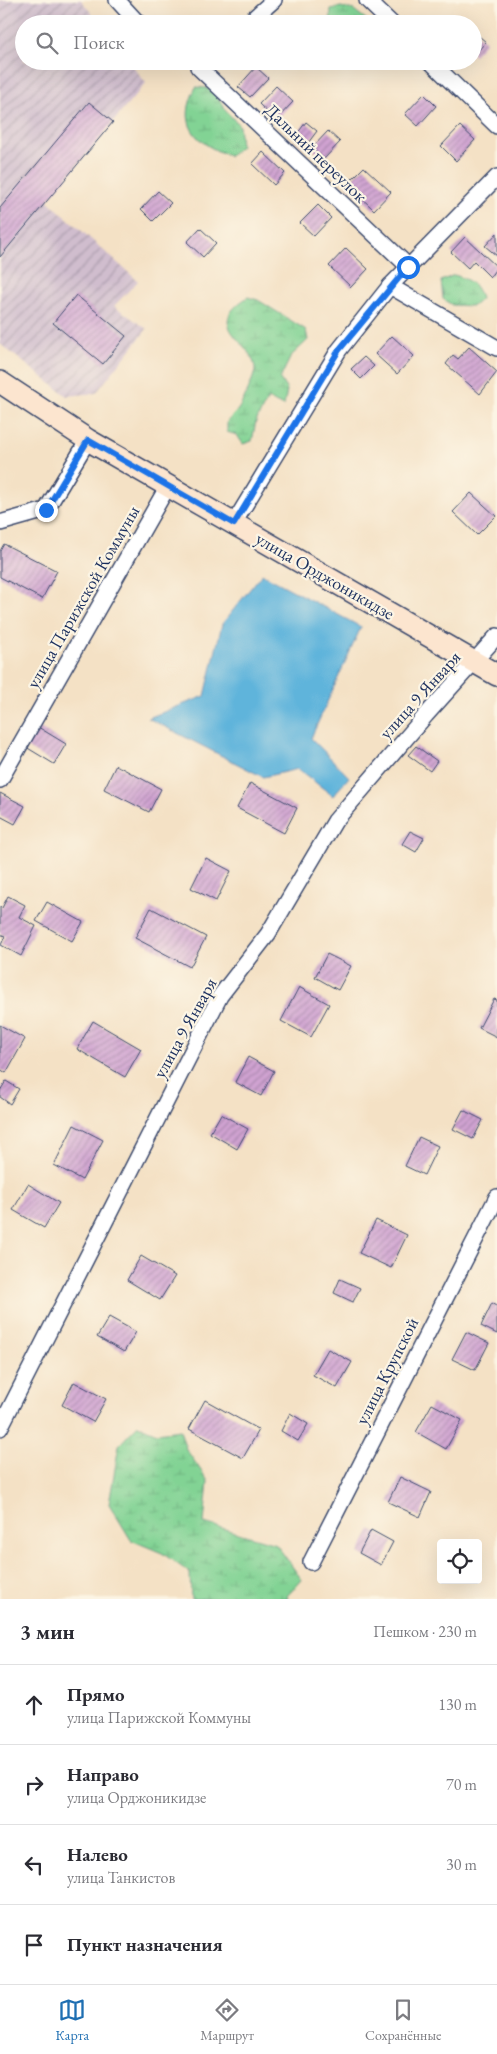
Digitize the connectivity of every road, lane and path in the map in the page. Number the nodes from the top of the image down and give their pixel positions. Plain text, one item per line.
1 (116, 0) edge
2 (274, 0) edge
3 (367, 0) edge
4 (130, 15) edge
5 (257, 15) edge
6 (383, 15) edge
7 (207, 70) edge
8 (439, 70) edge
9 (497, 126) edge
10 (497, 177) edge
11 (408, 267) junction
12 (390, 286) junction
13 (497, 348) edge
14 (0, 382) edge
15 (88, 440) junction
16 (168, 486) junction
17 (0, 523) edge
18 (234, 524) junction
19 (497, 636) edge
20 (475, 662) junction
21 (497, 675) edge
22 (0, 780) edge
23 (497, 1197) edge
24 (0, 1428) edge
25 (311, 1562) dead end

1 - 4 street
2 - 5 street
3 - 6 street
7 - 11 street, Дальний переулок
8 - 9 street
10 - 11 street
11 - 12 street
12 - 13 street
12 - 18 street
14 - 15 main road, улица Орджоникидзе
15 - 16 main road, улица Орджоникидзе
15 - 17 street
16 - 18 main road, улица Орджоникидзе
16 - 22 street, улица Парижской Коммуны
18 - 20 main road, улица Орджоникидзе
19 - 20 street, улица 9 Января
20 - 21 main road, улица Орджоникидзе
20 - 24 street, улица 9 Января
23 - 25 street, улица Крупской

